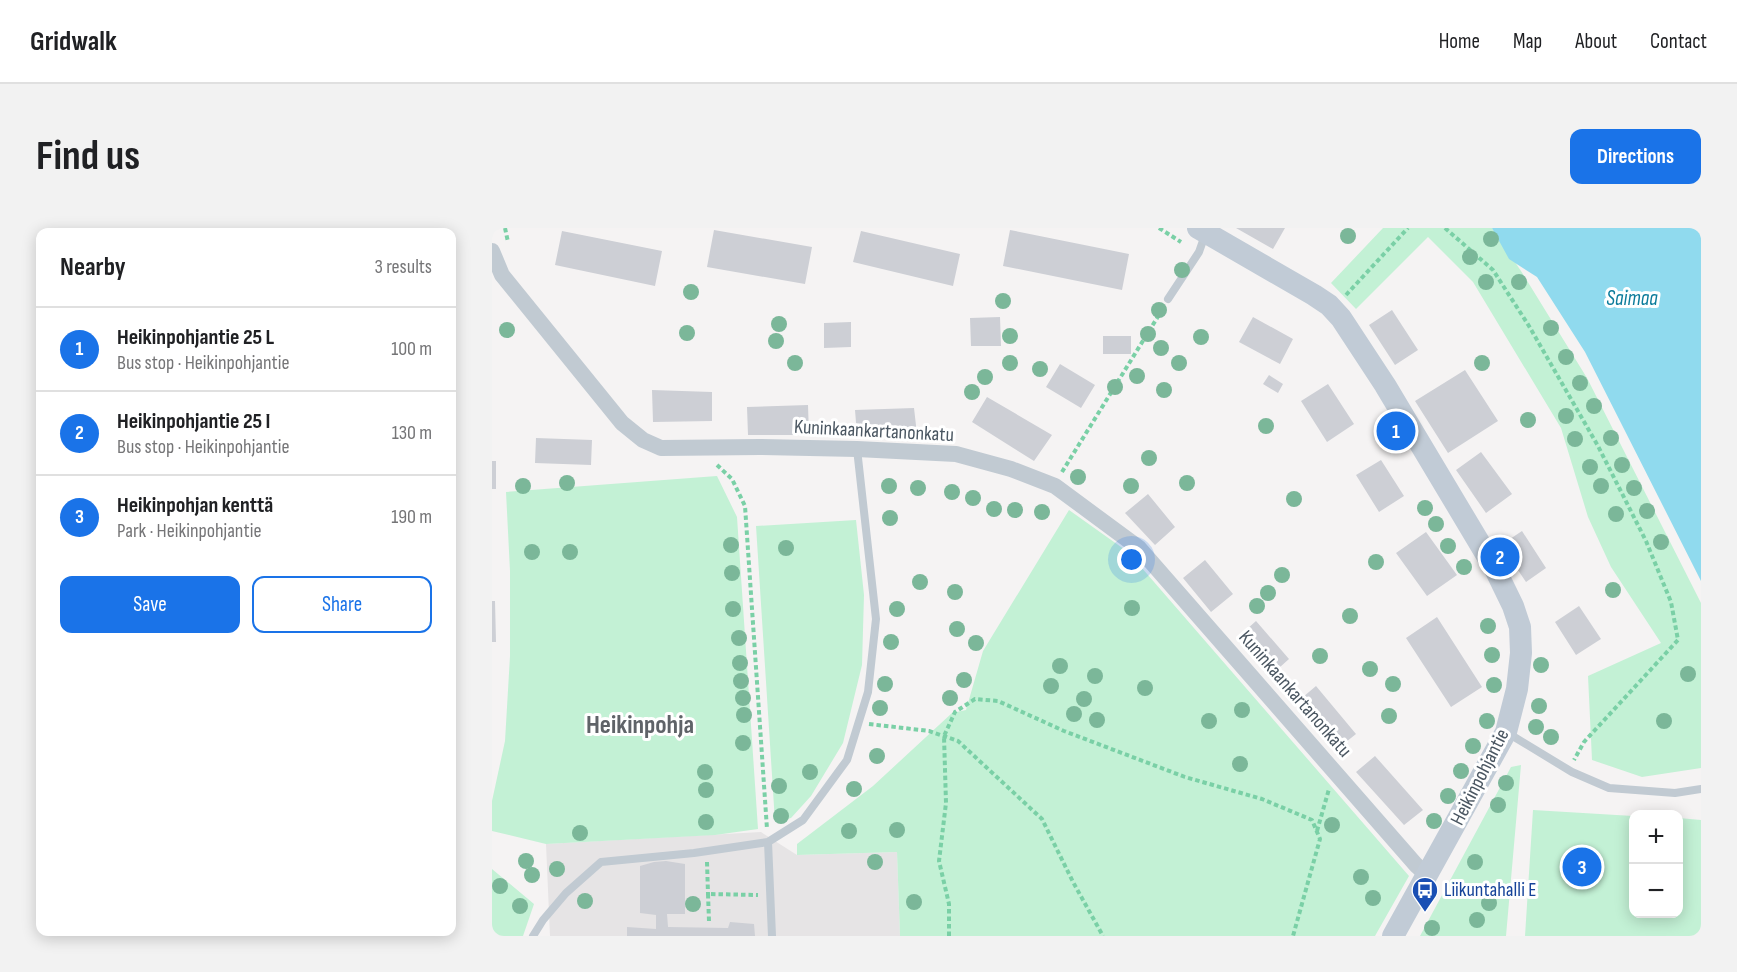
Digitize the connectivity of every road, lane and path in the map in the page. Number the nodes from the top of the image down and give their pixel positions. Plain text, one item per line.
1 (505, 228) edge
2 (1159, 228) edge
3 (1408, 228) edge
4 (1445, 228) edge
5 (1203, 235) edge
6 (492, 251) edge
7 (509, 251) dead end
8 (1168, 299) joint
9 (1341, 300) dead end
10 (857, 449) junction
11 (726, 462) dead end
12 (1055, 486) junction
13 (859, 723) junction
14 (1506, 732) junction
15 (944, 736) junction
16 (1572, 772) junction
17 (1701, 789) edge
18 (1338, 794) dead end
19 (1317, 831) junction
20 (768, 842) junction
21 (707, 851) junction
22 (1427, 876) junction
23 (708, 894) junction
24 (770, 895) junction
25 (709, 921) dead end
26 (533, 936) edge
27 (772, 936) edge
28 (949, 936) edge
29 (1103, 936) edge
30 (1293, 936) edge
31 (1393, 936) edge

1 - 7 path
2 - 5 path
3 - 9 path
4 - 16 path
5 - 8 lane
5 - 14 street, Heikinpohjantie
6 - 10 street, Kuninkaankartanonkatu
8 - 12 path
10 - 12 street, Kuninkaankartanonkatu
10 - 13 lane
11 - 20 path
12 - 22 street, Kuninkaankartanonkatu
13 - 15 path
13 - 20 lane
14 - 16 lane
14 - 22 street, Heikinpohjantie
15 - 19 path
15 - 28 path
15 - 29 path
16 - 17 lane
18 - 19 path
19 - 30 path
20 - 21 lane
20 - 24 lane
21 - 23 path
21 - 26 lane
22 - 31 street, Heikinpohjantie
23 - 24 path
23 - 25 path
24 - 27 lane

